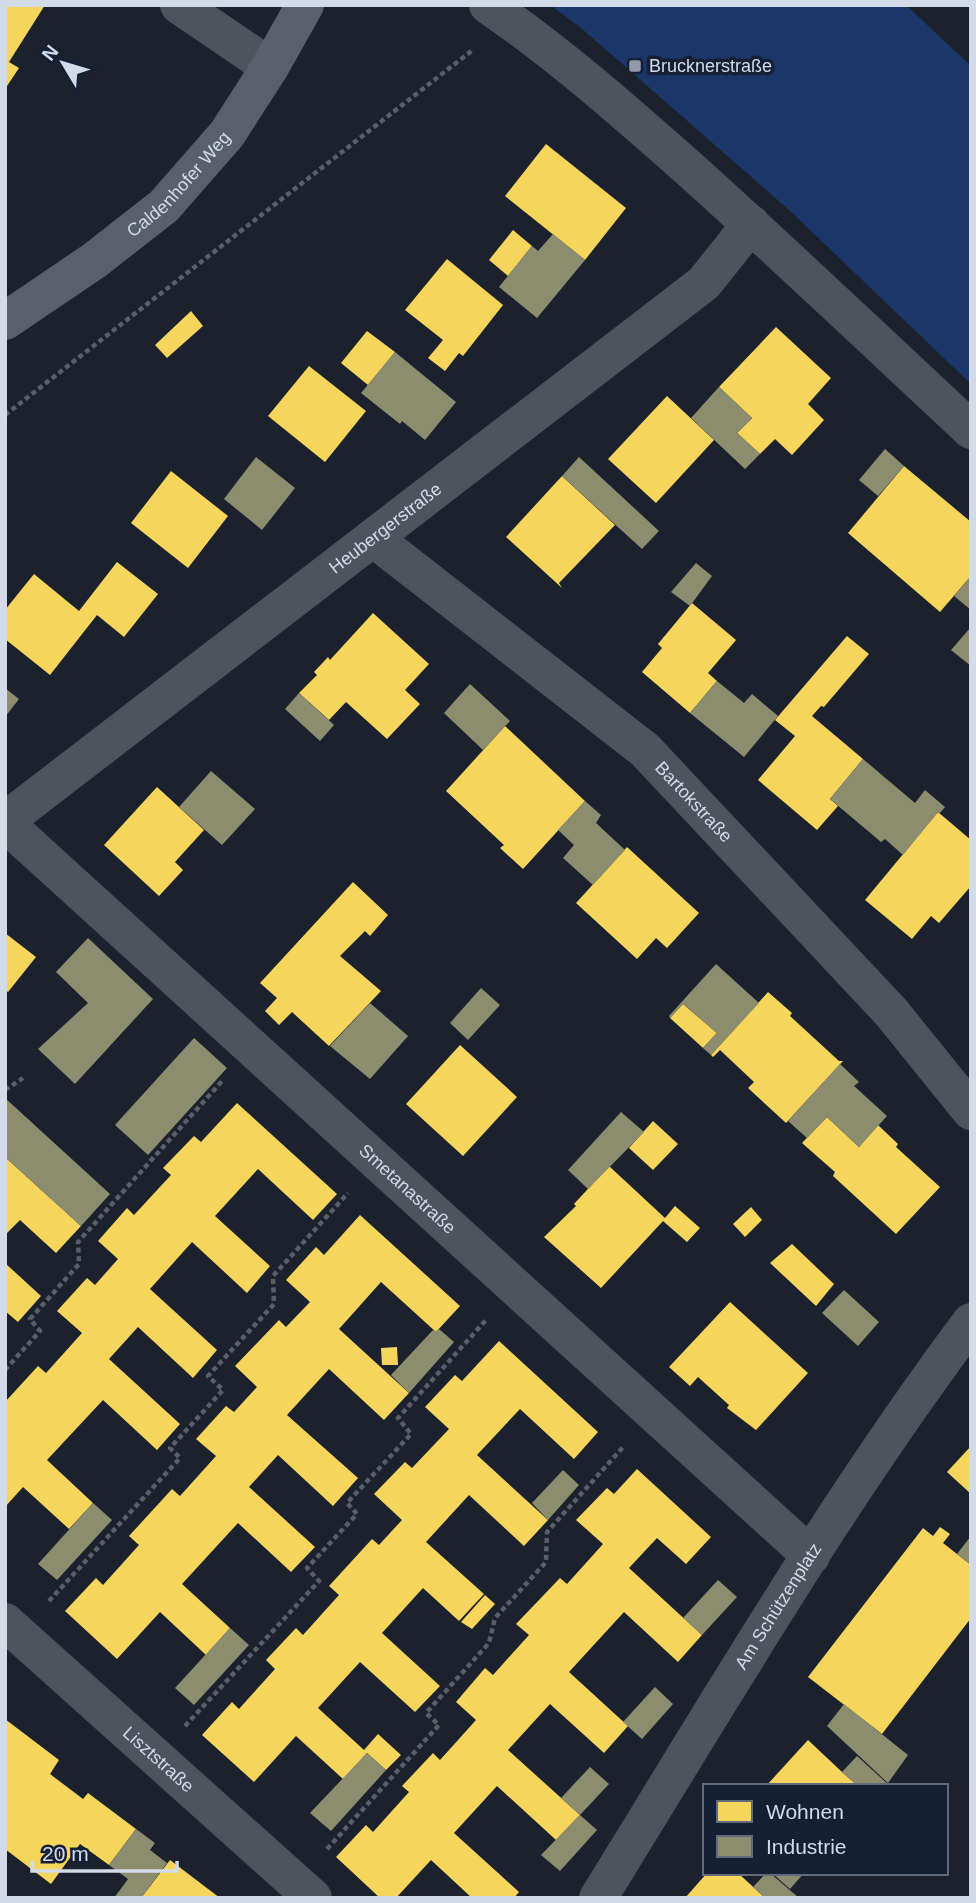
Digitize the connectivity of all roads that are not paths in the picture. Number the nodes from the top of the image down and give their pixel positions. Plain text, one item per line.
1 (179, 5) edge
2 (305, 5) edge
3 (499, 13) edge
4 (270, 67) junction
5 (751, 224) junction
6 (5, 321) edge
7 (971, 430) edge
8 (373, 538) junction
9 (5, 822) edge
10 (971, 1111) edge
11 (971, 1322) edge
12 (811, 1556) junction
13 (12, 1628) edge
14 (305, 1890) edge
15 (598, 1898) edge

1 - 4 street
2 - 4 main road, Caldenhofer Weg
3 - 5 street
4 - 6 main road, Caldenhofer Weg
5 - 7 street
5 - 8 street, Heubergerstraße
8 - 9 street, Heubergerstraße
8 - 10 street, Bartokstraße
9 - 12 street, Smetanastraße
11 - 12 street, Am Schützenplatz
12 - 15 street, Am Schützenplatz
13 - 14 street, Lisztstraße

